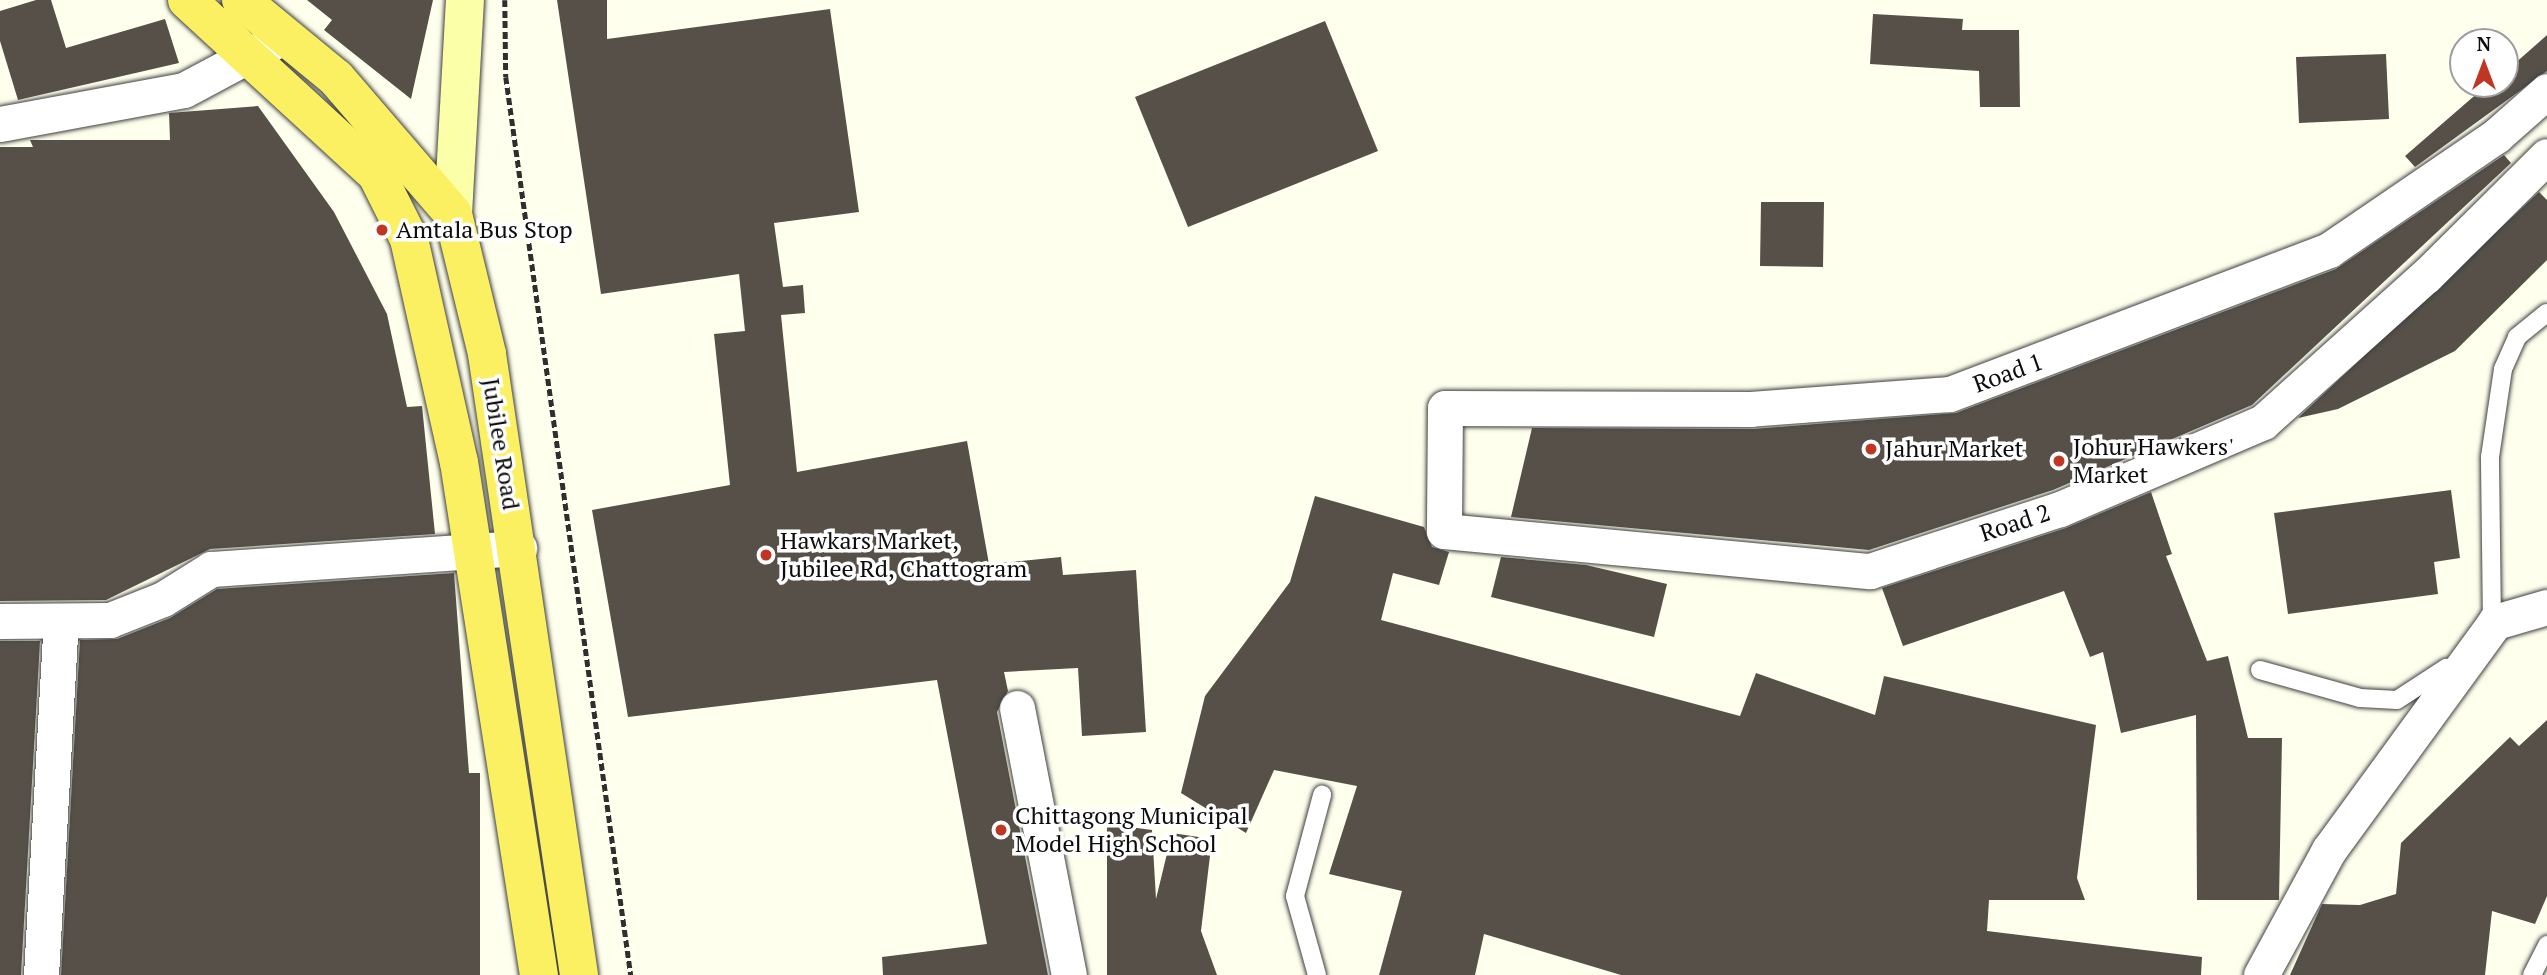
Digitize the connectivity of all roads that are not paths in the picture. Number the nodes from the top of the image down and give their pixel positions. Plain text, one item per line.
1 (187, 0) edge
2 (241, 0) edge
3 (465, 0) edge
4 (282, 35) junction
5 (251, 59) junction
6 (2547, 90) edge
7 (0, 124) edge
8 (2547, 156) edge
9 (453, 214) junction
10 (2547, 313) edge
11 (1447, 454) joint
12 (519, 548) junction
13 (473, 552) junction
14 (2547, 607) edge
15 (0, 621) edge
16 (61, 622) junction
17 (2495, 622) junction
18 (2260, 670) dead end
19 (1017, 708) dead end
20 (1322, 795) dead end
21 (2547, 945) edge
22 (41, 975) edge
23 (540, 975) edge
24 (579, 975) edge
25 (1069, 975) edge
26 (1317, 975) edge
27 (2262, 975) edge
28 (2532, 975) edge

1 - 5 main road
2 - 4 main road, Jubilee Road
3 - 9 street
4 - 5 street
4 - 9 main road, Jubilee Road
5 - 7 street
5 - 13 main road
6 - 11 street, Road 1
8 - 11 street, Road 2
9 - 12 main road, Jubilee Road
10 - 17 lane
12 - 13 street
12 - 24 main road, Jubilee Road
13 - 16 street
13 - 23 main road
14 - 17 street
15 - 16 street
16 - 22 street
17 - 18 lane
17 - 27 street
19 - 25 street
20 - 26 lane
21 - 28 lane

